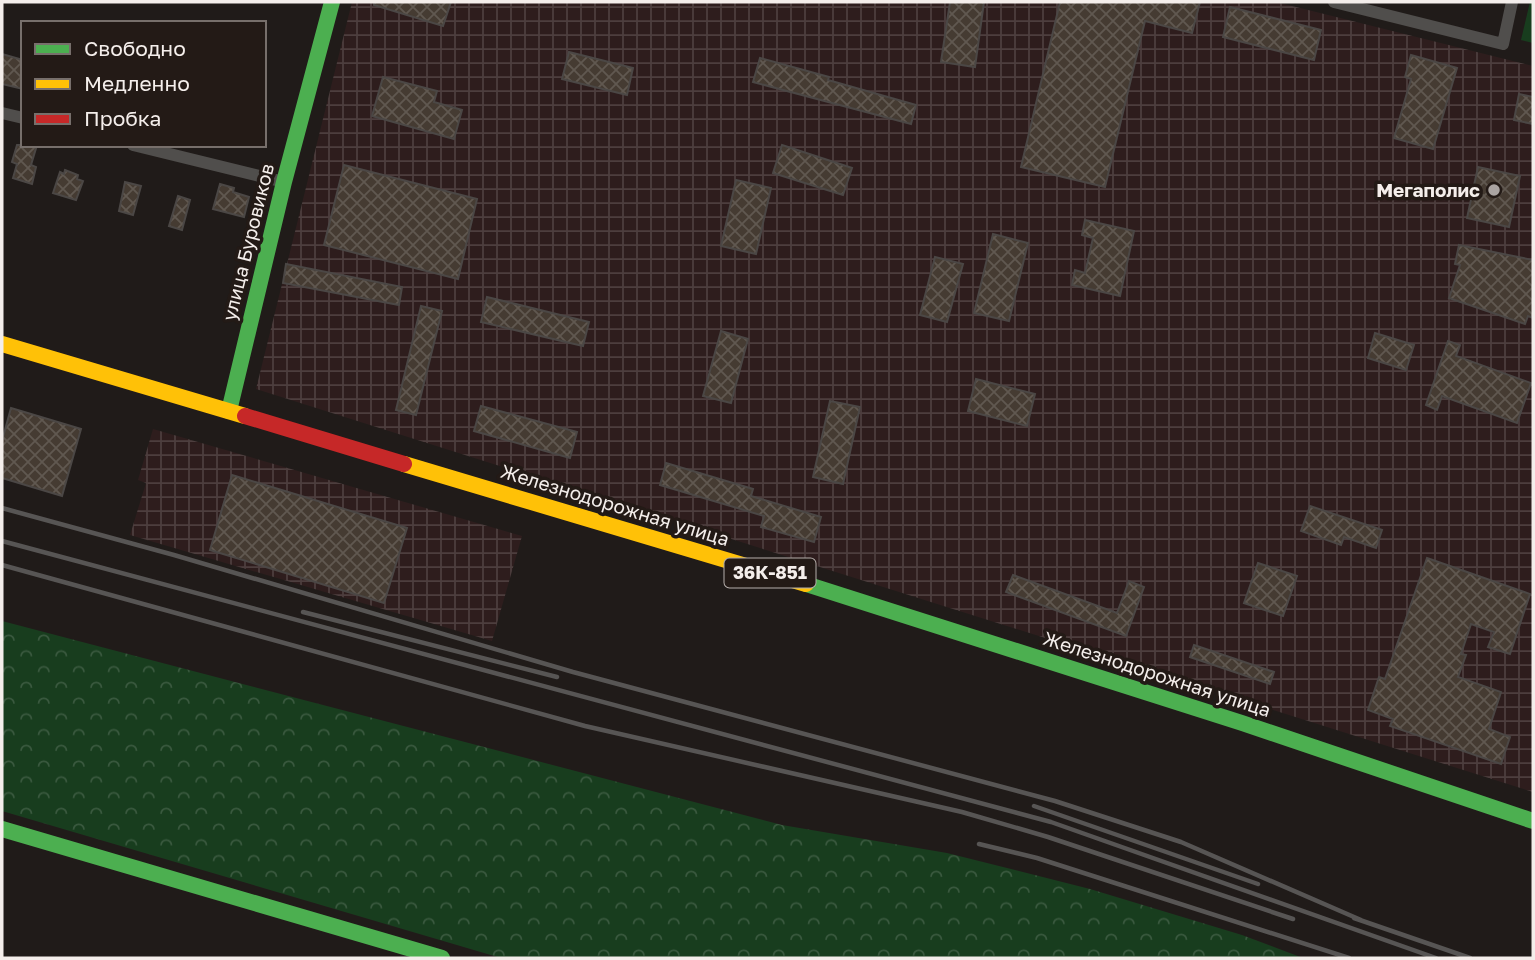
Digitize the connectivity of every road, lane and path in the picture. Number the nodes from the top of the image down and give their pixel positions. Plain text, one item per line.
1 (332, 2) edge
2 (1334, 2) edge
3 (1513, 2) edge
4 (2, 113) edge
5 (21, 118) edge
6 (141, 147) edge
7 (284, 182) junction
8 (2, 344) edge
9 (229, 411) junction
10 (1533, 821) edge
11 (2, 829) edge
12 (442, 958) edge

1 - 7 main road, улица Буровиков
2 - 3 street
4 - 5 street
6 - 7 street
7 - 9 main road, улица Буровиков
8 - 9 main road, Железнодорожная улица / 36К-851
9 - 10 main road, Железнодорожная улица / 36К-851
11 - 12 main road

